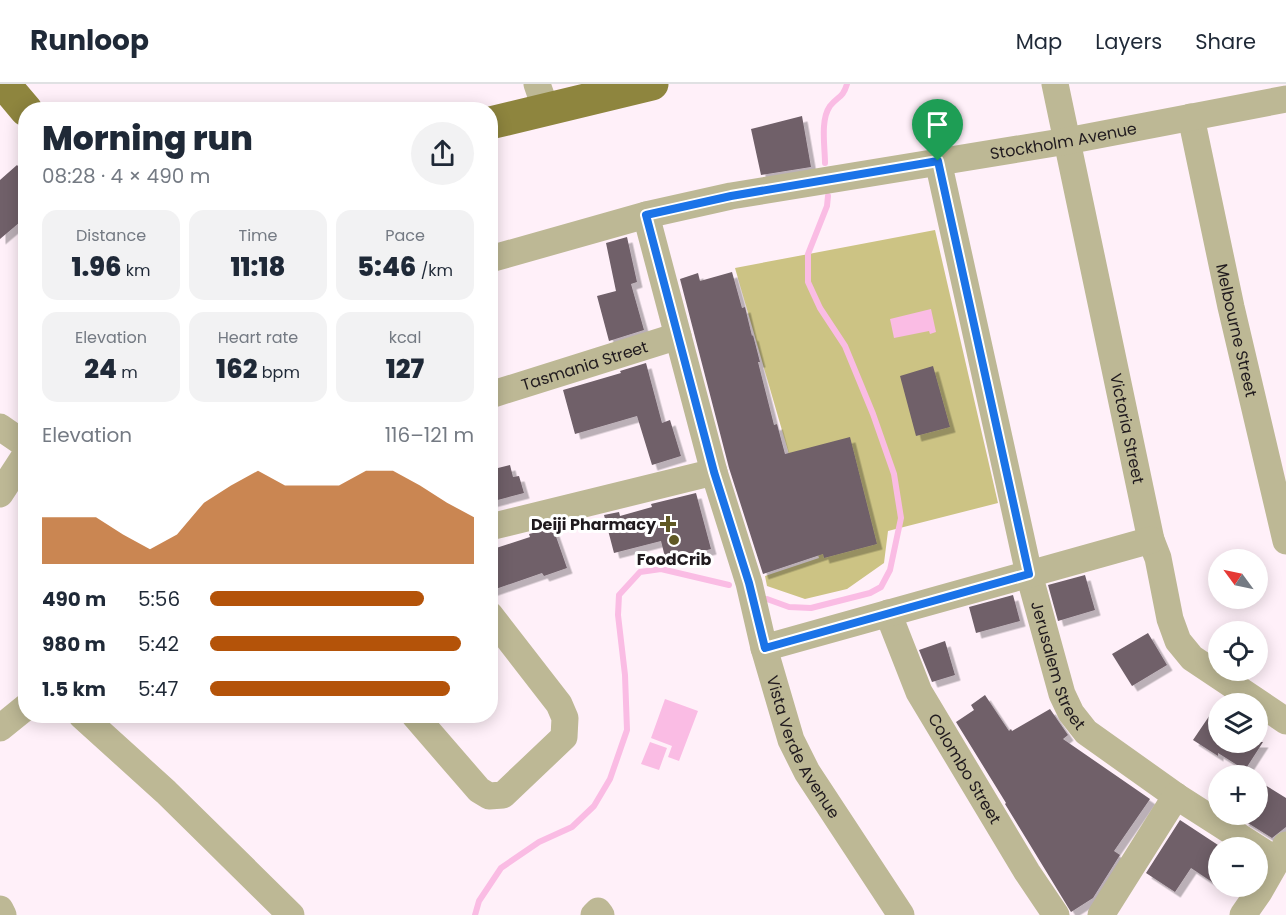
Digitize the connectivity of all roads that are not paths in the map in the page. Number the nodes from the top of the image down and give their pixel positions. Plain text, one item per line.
1 (4, 84) edge
2 (652, 84) edge
3 (1055, 84) edge
4 (542, 97) edge
5 (1286, 99) edge
6 (19, 102) edge
7 (1191, 117) junction
8 (498, 119) edge
9 (1068, 141) junction
10 (938, 161) junction
11 (646, 215) junction
12 (498, 257) edge
13 (678, 336) junction
14 (498, 392) edge
15 (0, 427) edge
16 (18, 439) edge
17 (18, 466) edge
18 (714, 472) junction
19 (0, 494) edge
20 (498, 525) edge
21 (1152, 540) junction
22 (1286, 541) edge
23 (1029, 574) junction
24 (888, 613) junction
25 (498, 625) edge
26 (765, 648) junction
27 (18, 713) edge
28 (1286, 721) edge
29 (90, 723) edge
30 (421, 723) edge
31 (0, 728) edge
32 (1176, 796) junction
33 (1281, 852) edge
34 (0, 909) edge
35 (3, 915) edge
36 (291, 915) edge
37 (594, 915) edge
38 (601, 915) edge
39 (901, 915) edge
40 (1056, 915) edge
41 (1101, 915) edge
42 (1243, 915) edge

1 - 6 main road
2 - 4 main road
3 - 9 street, Victoria Street
4 - 8 main road
5 - 7 street, Stockholm Avenue
7 - 9 street, Stockholm Avenue
7 - 22 street, Melbourne Street
9 - 10 street, Stockholm Avenue
9 - 21 street, Victoria Street
10 - 11 street, Stockholm Avenue
10 - 23 street, Jerusalem Street
11 - 12 street, Stockholm Avenue
11 - 13 street, Vista Verde Avenue
13 - 14 street, Tasmania Street
13 - 18 street, Vista Verde Avenue
15 - 16 street
17 - 19 street
18 - 20 street
18 - 26 street, Vista Verde Avenue
21 - 23 street
21 - 28 street, Victoria Street
23 - 24 street
23 - 32 street, Jerusalem Street
24 - 26 street
24 - 40 street, Colombo Street
25 - 30 street
26 - 39 street, Vista Verde Avenue
27 - 31 street
29 - 36 street
32 - 33 street, Jerusalem Street
32 - 41 street
33 - 42 street
34 - 35 street
37 - 38 street

